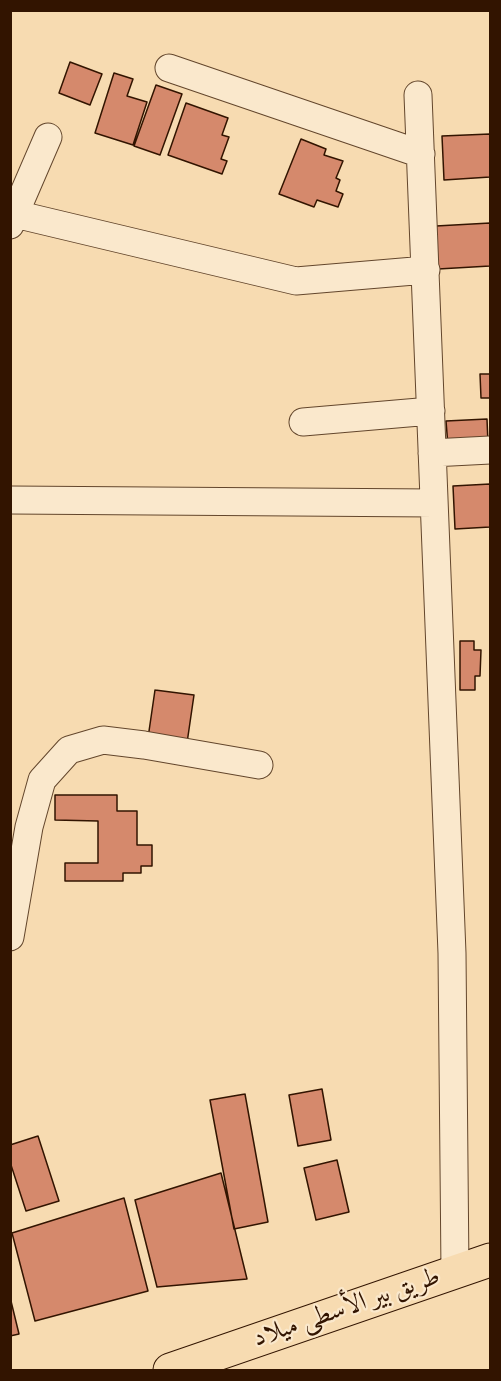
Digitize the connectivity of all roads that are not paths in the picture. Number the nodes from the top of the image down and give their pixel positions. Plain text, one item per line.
1 (169, 68) dead end
2 (418, 95) dead end
3 (48, 137) dead end
4 (421, 154) junction
5 (13, 219) edge
6 (426, 270) junction
7 (431, 411) junction
8 (303, 422) dead end
9 (490, 450) edge
10 (432, 453) junction
11 (10, 500) edge
12 (434, 503) junction
13 (259, 765) dead end
14 (10, 937) edge
15 (490, 1260) edge
16 (454, 1272) junction
17 (170, 1371) edge

1 - 4 street
2 - 4 street
3 - 5 street
4 - 6 street
5 - 6 street
6 - 7 street
7 - 8 street
7 - 10 street
9 - 10 street
10 - 12 street
11 - 12 street
12 - 16 street
13 - 14 street
15 - 16 main road, طريق بير الأسطى ميلاد
16 - 17 main road, طريق بير الأسطى ميلاد

